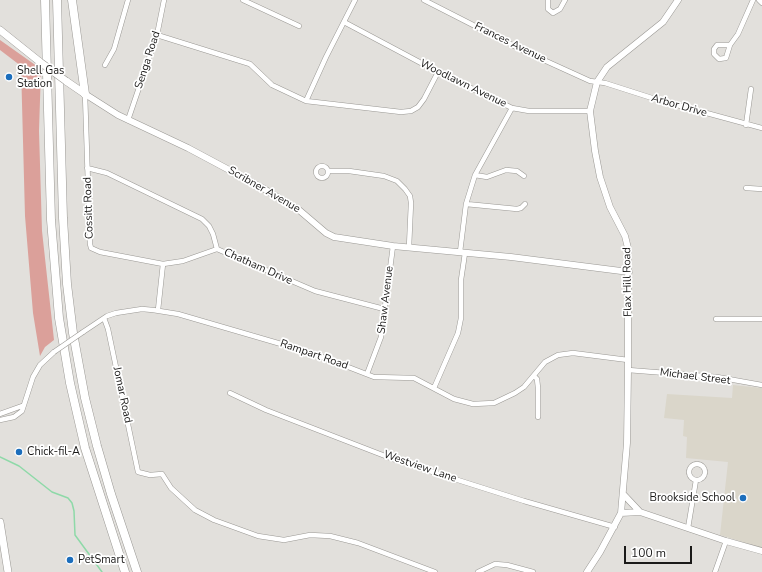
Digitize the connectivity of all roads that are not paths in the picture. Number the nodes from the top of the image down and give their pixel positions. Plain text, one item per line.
1 (44, 0) edge
2 (57, 0) edge
3 (72, 0) edge
4 (128, 0) edge
5 (164, 0) edge
6 (244, 0) edge
7 (355, 0) edge
8 (424, 0) edge
9 (548, 0) edge
10 (559, 0) edge
11 (678, 0) edge
12 (753, 0) edge
13 (760, 0) edge
14 (565, 1) edge
15 (762, 3) edge
16 (344, 22) junction
17 (299, 26) dead end
18 (0, 30) edge
19 (157, 35) junction
20 (730, 45) dead end
21 (105, 65) dead end
22 (438, 72) junction
23 (597, 82) junction
24 (751, 89) dead end
25 (85, 94) junction
26 (306, 100) junction
27 (512, 108) junction
28 (590, 111) junction
29 (128, 120) junction
30 (746, 125) junction
31 (762, 128) edge
32 (87, 168) junction
33 (328, 171) dead end
34 (475, 175) junction
35 (524, 176) dead end
36 (746, 188) dead end
37 (762, 188) edge
38 (466, 204) junction
39 (525, 204) dead end
40 (393, 246) junction
41 (409, 248) junction
42 (217, 249) junction
43 (462, 252) junction
44 (163, 264) junction
45 (629, 272) junction
46 (384, 309) junction
47 (158, 310) junction
48 (104, 318) junction
49 (716, 319) dead end
50 (762, 319) edge
51 (628, 360) junction
52 (628, 370) junction
53 (366, 374) junction
54 (534, 376) junction
55 (762, 386) edge
56 (434, 388) junction
57 (230, 393) dead end
58 (22, 406) junction
59 (0, 414) edge
60 (538, 417) dead end
61 (0, 420) edge
62 (696, 480) dead end
63 (624, 495) junction
64 (640, 512) junction
65 (621, 514) junction
66 (0, 522) edge
67 (615, 527) junction
68 (688, 528) junction
69 (726, 542) junction
70 (762, 551) edge
71 (8, 572) edge
72 (125, 572) edge
73 (137, 572) edge
74 (435, 572) edge
75 (478, 572) edge
76 (533, 572) edge
77 (587, 572) edge
78 (715, 572) edge

1 - 72 highway
2 - 73 highway
3 - 25 highway
4 - 21 street
5 - 19 street, Senga Road
6 - 17 street
7 - 16 street
8 - 23 street, Frances Avenue
9 - 14 street
10 - 14 street
11 - 23 street, Flax Hill Road
12 - 20 street
13 - 15 street
16 - 22 street, Woodlawn Avenue
16 - 26 street
18 - 25 main road, Scribner Avenue, bridge
19 - 26 street
19 - 29 street, Senga Road
22 - 26 street
22 - 27 street, Woodlawn Avenue
23 - 28 street, Flax Hill Road
23 - 30 street, Arbor Drive
24 - 30 street
25 - 29 street, Scribner Avenue
25 - 32 street, Cossitt Road
27 - 28 street, Woodlawn Avenue
27 - 34 street
28 - 45 street, Flax Hill Road
29 - 40 street, Scribner Avenue
30 - 31 street, Arbor Drive
32 - 42 street, Chatham Drive
32 - 44 street, Cossitt Road
33 - 41 street
34 - 35 street
34 - 38 street
36 - 37 street
38 - 39 street
38 - 43 street
40 - 41 street, Scribner Avenue
40 - 46 street, Shaw Avenue
41 - 43 street, Scribner Avenue
42 - 44 street, Cossitt Road
42 - 46 street, Chatham Drive
43 - 45 street, Scribner Avenue
43 - 56 street
44 - 47 street
45 - 51 street, Flax Hill Road
46 - 53 street, Shaw Avenue
47 - 48 street, Rampart Road
47 - 53 street, Rampart Road
48 - 58 street, Rampart Road, bridge
48 - 74 street, Jomar Road
49 - 50 street
51 - 52 street, Flax Hill Road
51 - 54 street, Rampart Road
52 - 55 street, Michael Street
52 - 63 street, Flax Hill Road
53 - 56 street, Rampart Road
54 - 56 street, Rampart Road
54 - 60 street
57 - 67 street, Westview Lane
58 - 59 street
58 - 61 street, Rampart Road
62 - 68 street
63 - 64 street
63 - 65 street, Flax Hill Road
64 - 65 street
64 - 68 street
65 - 67 street, Flax Hill Road
66 - 71 main road
67 - 77 street, Flax Hill Road
68 - 69 street
69 - 70 street
69 - 78 street
75 - 76 street

